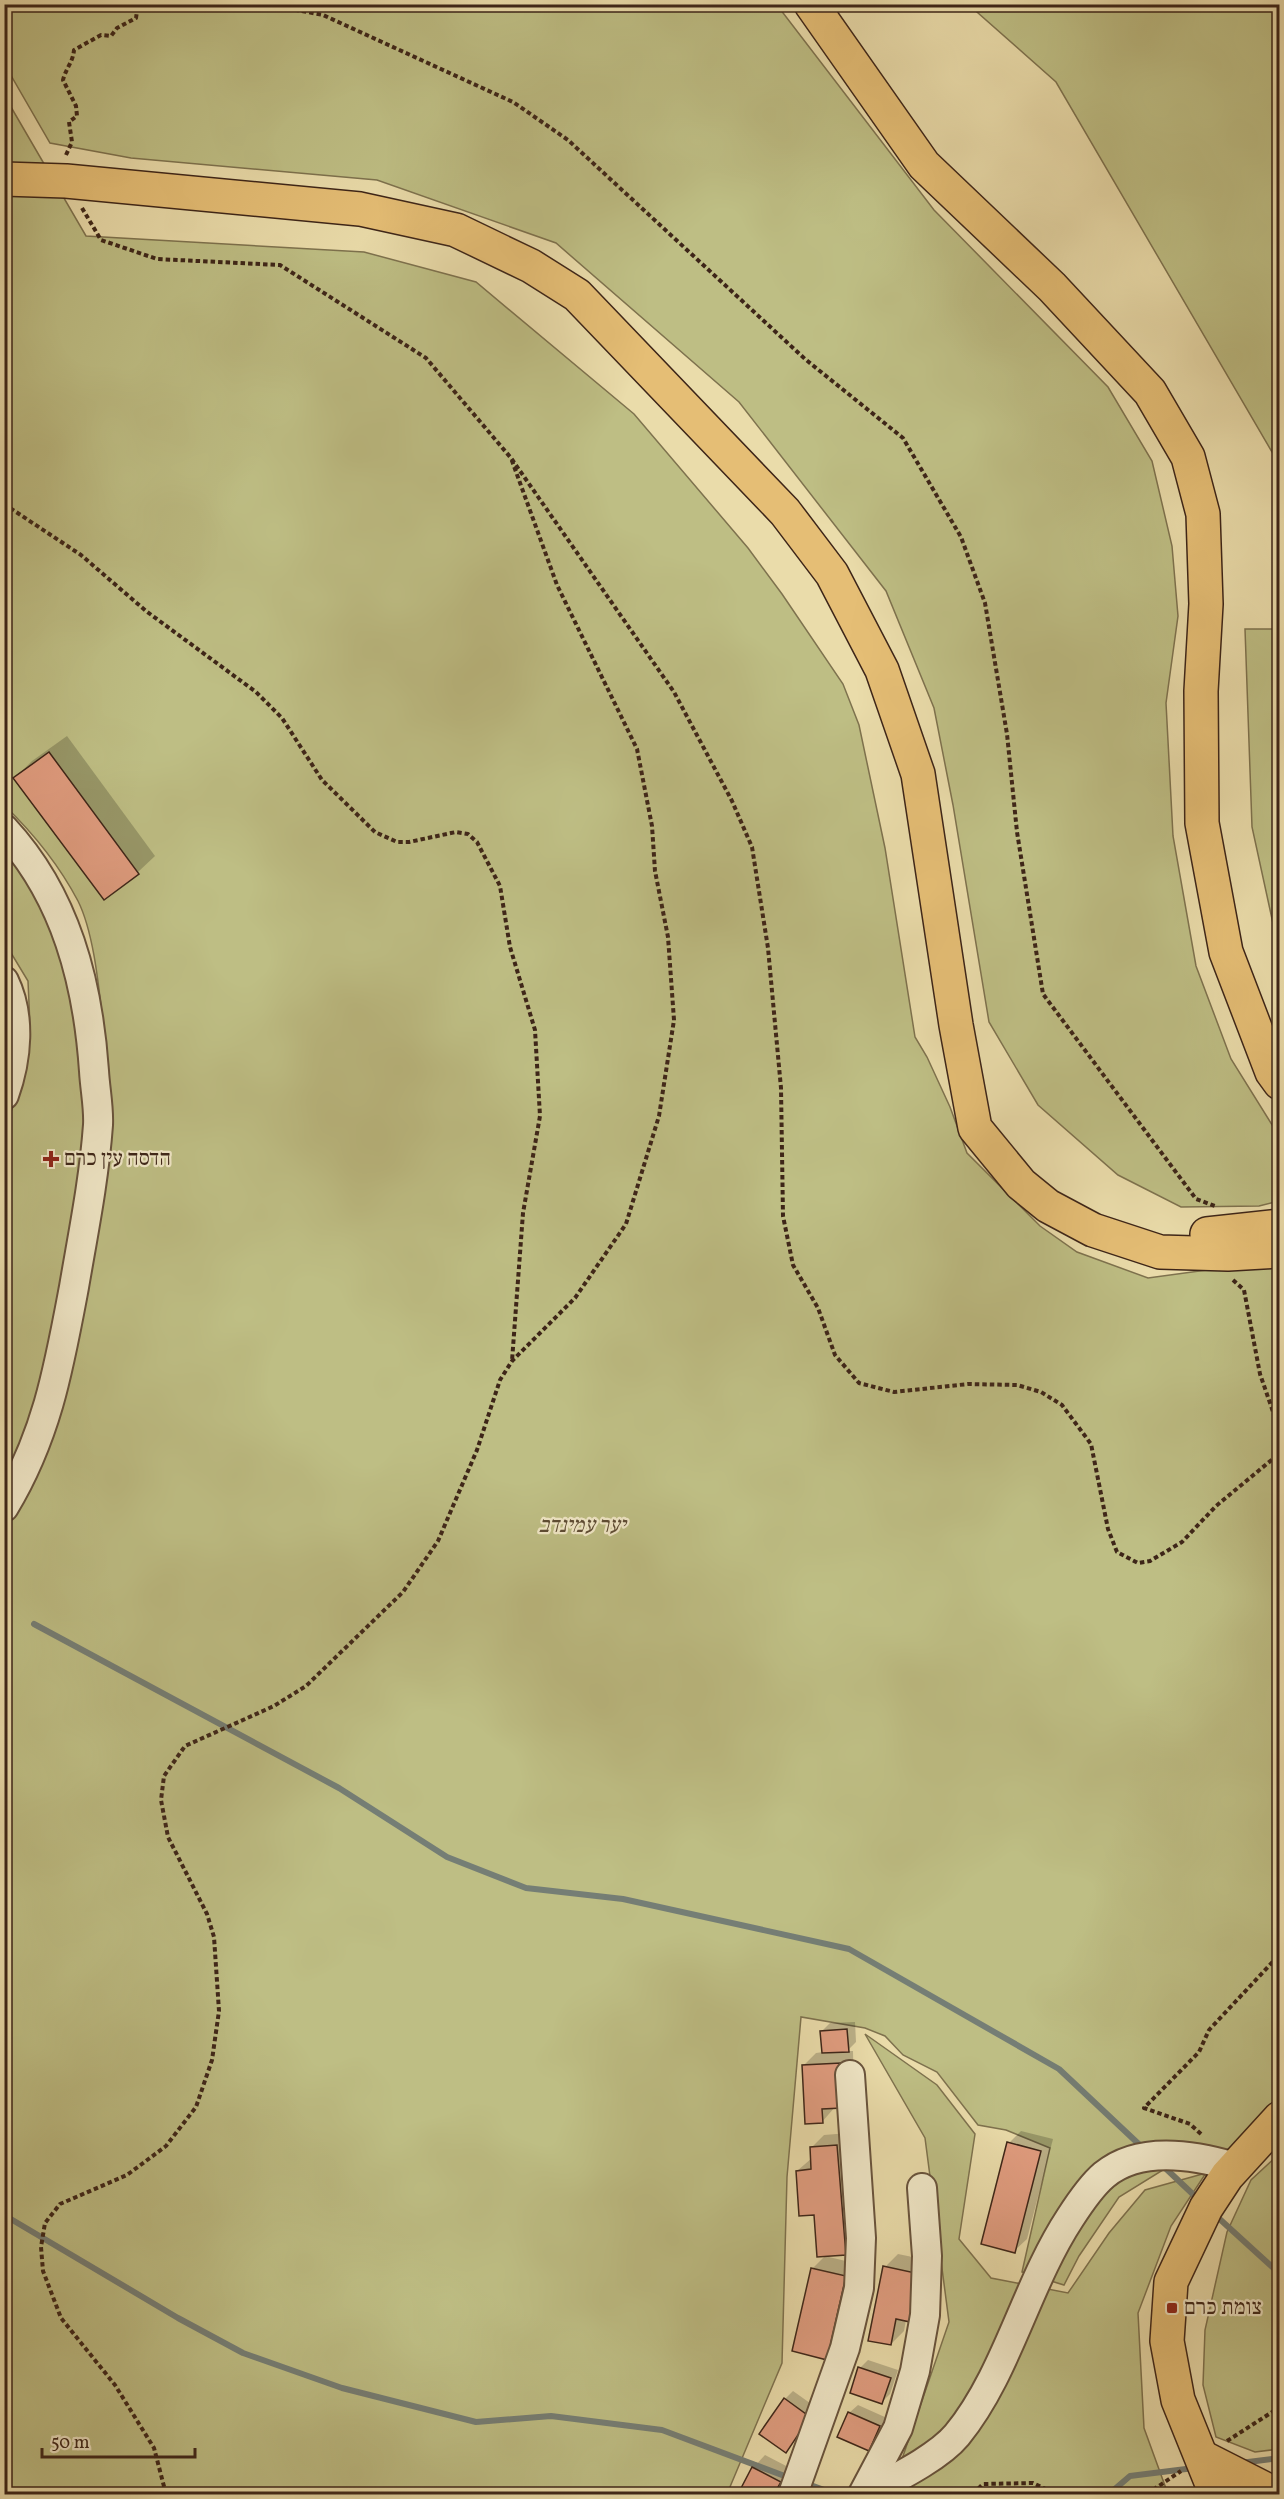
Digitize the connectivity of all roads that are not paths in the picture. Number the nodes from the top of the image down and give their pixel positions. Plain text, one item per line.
1 (811, 4) edge
2 (4, 179) edge
3 (4, 829) edge
4 (4, 981) edge
5 (1280, 1083) edge
6 (5, 1089) edge
7 (975, 1128) junction
8 (1280, 1226) edge
9 (1280, 1251) edge
10 (4, 1507) edge
11 (850, 2075) dead end
12 (1280, 2118) edge
13 (1235, 2167) junction
14 (922, 2187) dead end
15 (1202, 2457) junction
16 (1265, 2487) edge
17 (793, 2494) edge
18 (864, 2494) edge
19 (1216, 2494) edge

1 - 5 main road
2 - 7 main road
3 - 10 street
4 - 6 street
7 - 8 main road
7 - 9 main road
11 - 17 street
12 - 13 main road
13 - 15 main road
13 - 18 street
14 - 18 street
15 - 16 main road
15 - 19 main road

